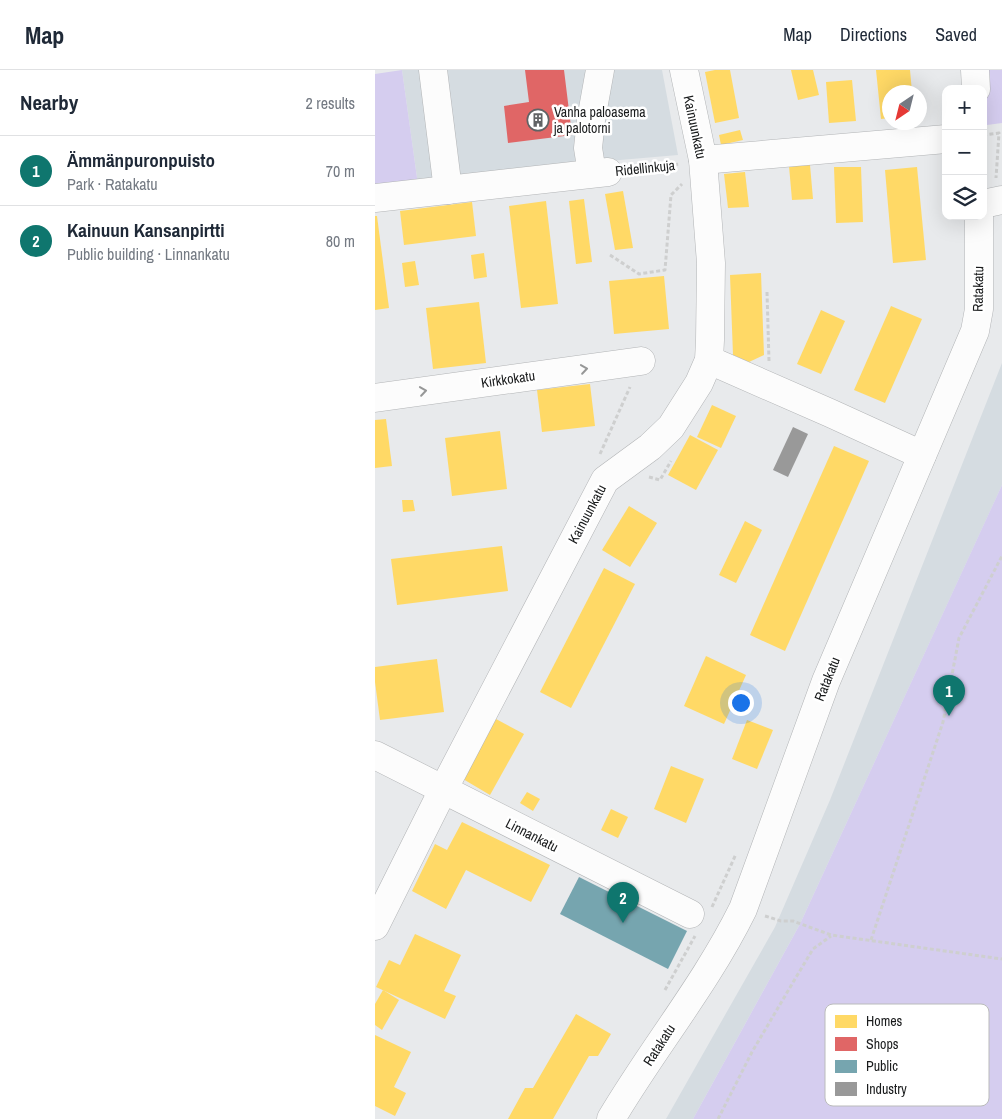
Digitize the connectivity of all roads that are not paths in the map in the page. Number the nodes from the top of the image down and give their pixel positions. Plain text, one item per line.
1 (433, 70) edge
2 (600, 70) edge
3 (684, 70) edge
4 (975, 70) edge
5 (976, 85) edge
6 (942, 139) edge
7 (695, 162) junction
8 (448, 190) junction
9 (375, 198) edge
10 (1002, 200) edge
11 (987, 203) edge
12 (979, 220) edge
13 (709, 360) junction
14 (641, 361) road end
15 (375, 398) edge
16 (922, 455) junction
17 (375, 755) edge
18 (443, 790) junction
19 (690, 914) dead end
20 (375, 926) edge
21 (611, 1119) edge

1 - 8 street
2 - 8 street
3 - 7 street, Kainuunkatu
4 - 5 street
6 - 7 street
7 - 13 street, Kainuunkatu
8 - 9 street
10 - 11 street
12 - 16 street, Ratakatu
13 - 16 street
13 - 18 street, Kainuunkatu
15 -> 14 street, Kirkkokatu
16 - 21 street, Ratakatu
17 - 18 street, Linnankatu
18 - 19 street, Linnankatu
18 - 20 street, Kainuunkatu

